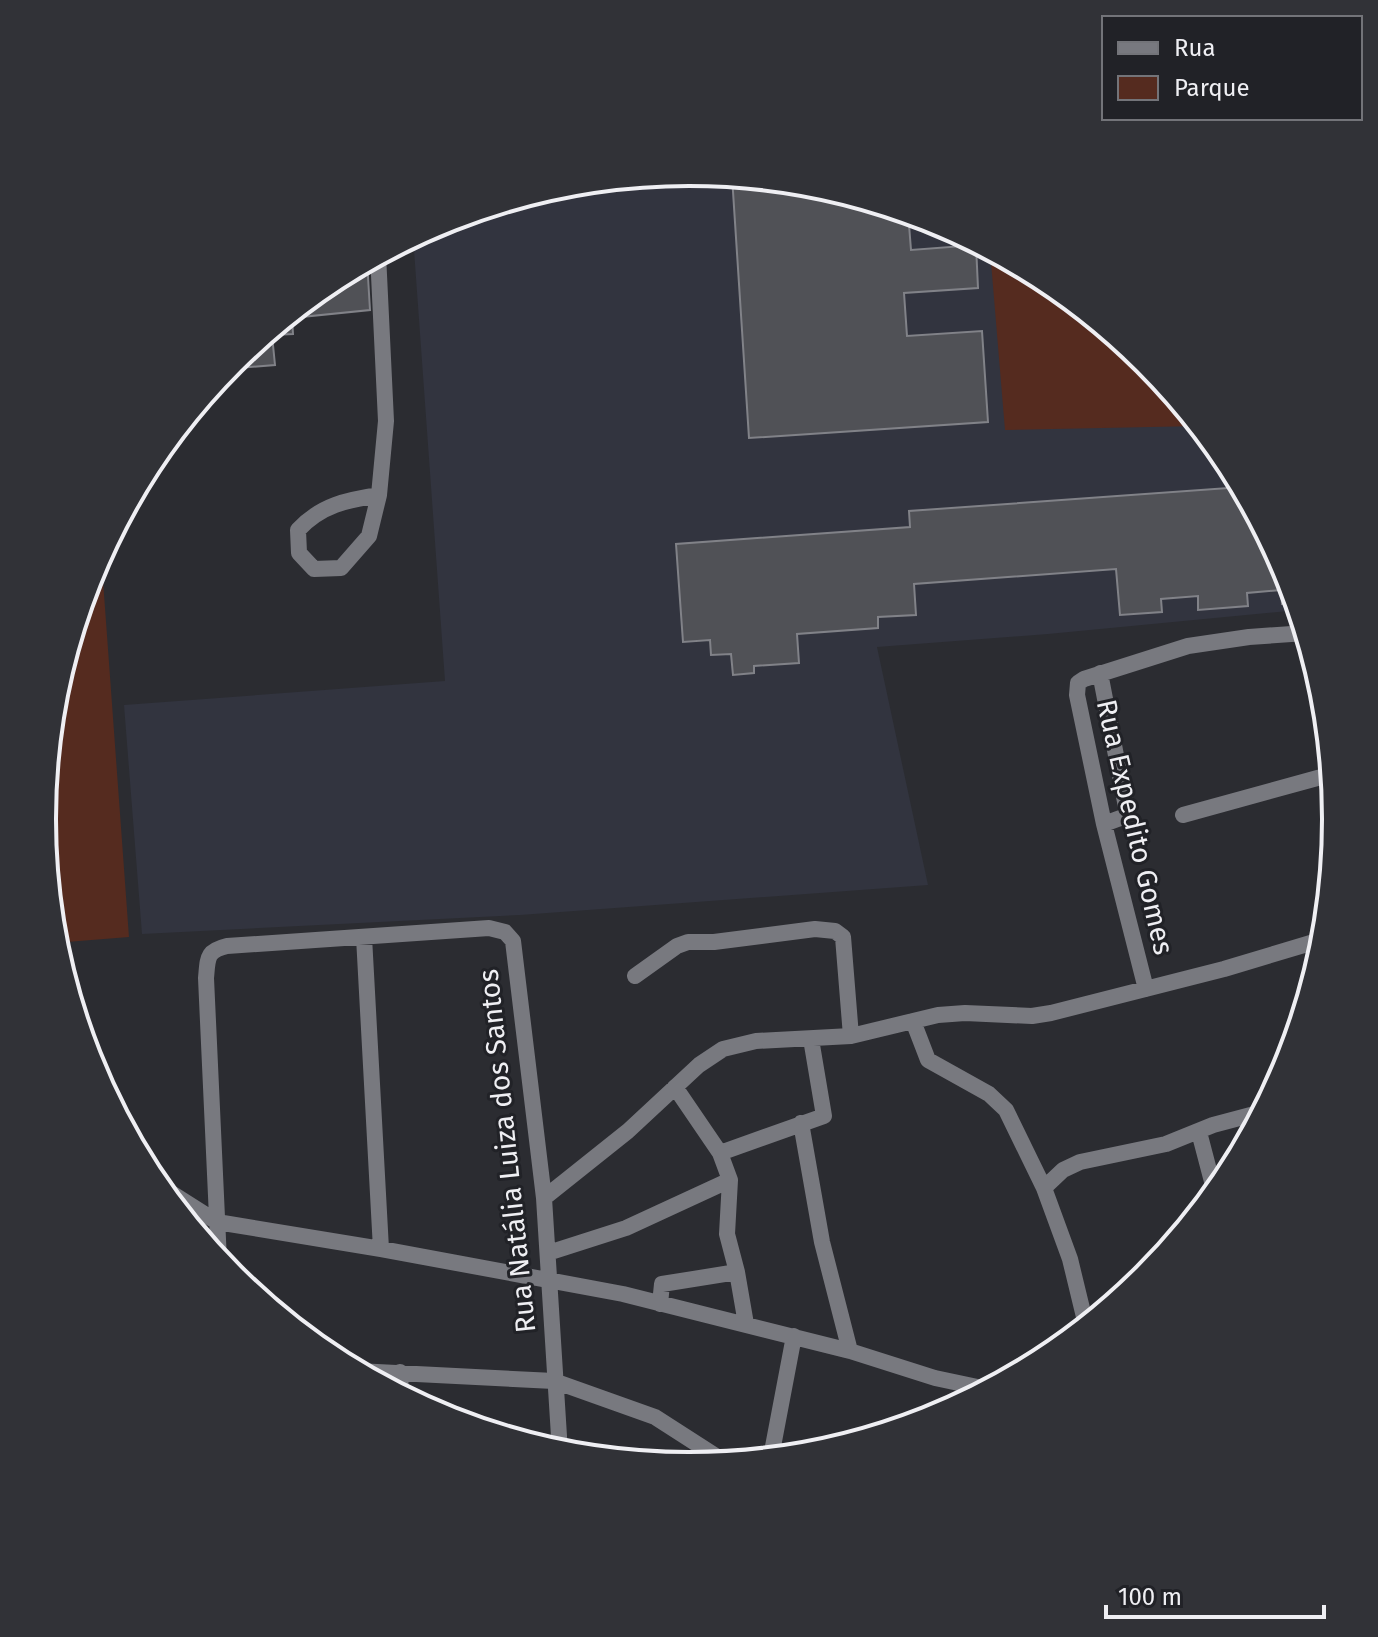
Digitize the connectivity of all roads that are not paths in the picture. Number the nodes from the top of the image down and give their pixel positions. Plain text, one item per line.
1 (379, 267) edge
2 (379, 495) junction
3 (1294, 634) edge
4 (1092, 676) junction
5 (1321, 777) edge
6 (1183, 815) dead end
7 (1104, 824) junction
8 (364, 937) junction
9 (1310, 943) edge
10 (635, 976) dead end
11 (1146, 989) junction
12 (913, 1021) junction
13 (851, 1036) junction
14 (811, 1039) junction
15 (675, 1087) junction
16 (1248, 1115) edge
17 (801, 1123) junction
18 (1199, 1132) junction
19 (720, 1153) junction
20 (1211, 1176) edge
21 (730, 1180) junction
22 (1044, 1188) junction
23 (544, 1198) junction
24 (186, 1202) edge
25 (217, 1222) junction
26 (218, 1241) edge
27 (381, 1249) junction
28 (548, 1253) junction
29 (737, 1272) junction
30 (549, 1280) junction
31 (660, 1304) junction
32 (1083, 1313) edge
33 (746, 1324) junction
34 (794, 1336) junction
35 (850, 1351) junction
36 (381, 1372) edge
37 (400, 1372) junction
38 (554, 1381) junction
39 (400, 1382) edge
40 (970, 1385) edge
41 (559, 1437) edge
42 (773, 1446) edge
43 (708, 1451) edge

1 - 2 street
2 - 2 street
3 - 4 street
4 - 7 street, Rua Expedito Gomes
4 - 7 street
5 - 6 street
7 - 11 street, Rua Expedito Gomes
8 - 23 street, Rua Natália Luiza dos Santos
8 - 25 street
8 - 27 street
9 - 11 street
10 - 13 street
11 - 12 street
12 - 13 street
12 - 22 street
13 - 14 street
14 - 15 street
14 - 17 street
15 - 19 street
15 - 23 street
16 - 18 street
17 - 19 street
17 - 35 street
18 - 20 street
18 - 22 street
19 - 21 street
21 - 28 street
21 - 29 street
22 - 32 street
23 - 28 street, Rua Natália Luiza dos Santos
24 - 25 street
25 - 26 street
25 - 27 street
27 - 30 street
28 - 30 street, Rua Natália Luiza dos Santos
29 - 31 street
29 - 33 street
30 - 31 street
30 - 38 street, Rua Natália Luiza dos Santos
31 - 33 street
33 - 34 street
34 - 35 street
34 - 42 street
35 - 40 street
36 - 37 street
37 - 38 street
37 - 39 street
38 - 41 street, Rua Natália Luiza dos Santos
38 - 43 street

